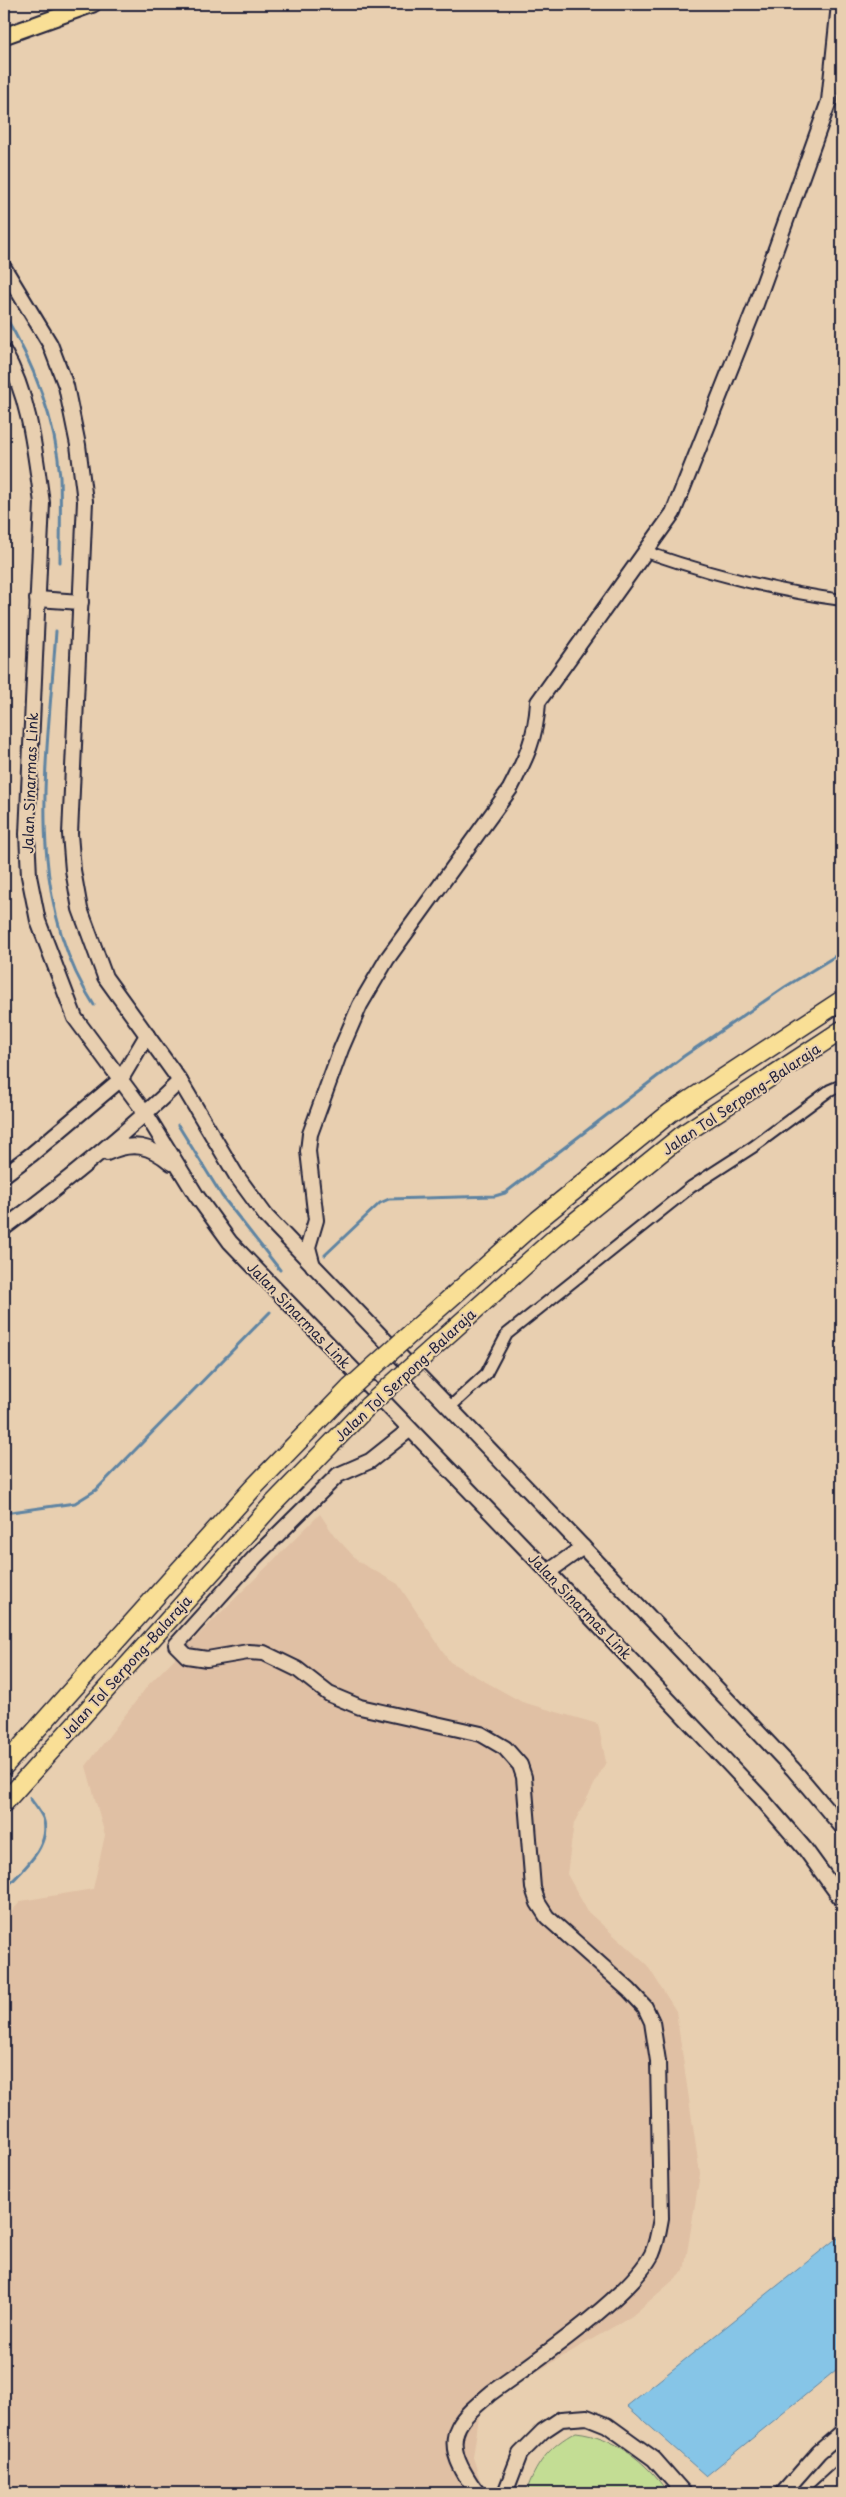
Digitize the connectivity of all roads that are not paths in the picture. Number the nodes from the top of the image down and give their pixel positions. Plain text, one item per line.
1 (94, 4) edge
2 (839, 4) edge
3 (4, 36) edge
4 (4, 268) edge
5 (4, 352) edge
6 (646, 552) junction
7 (37, 599) junction
8 (842, 600) edge
9 (81, 602) junction
10 (842, 1000) edge
11 (842, 1030) edge
12 (147, 1035) junction
13 (121, 1080) junction
14 (180, 1080) junction
15 (842, 1085) edge
16 (146, 1114) junction
17 (89, 1161) junction
18 (181, 1171) junction
19 (4, 1175) edge
20 (4, 1228) edge
21 (313, 1266) junction
22 (449, 1408) junction
23 (409, 1430) junction
24 (584, 1547) junction
25 (548, 1572) junction
26 (4, 1766) edge
27 (4, 1803) edge
28 (842, 1827) edge
29 (842, 1900) edge
30 (842, 2432) edge
31 (842, 2472) edge
32 (478, 2493) edge
33 (505, 2493) edge
34 (684, 2493) edge
35 (783, 2493) edge
36 (820, 2493) edge

1 - 3 main road
2 - 6 street
4 - 9 street
5 - 7 street, Jalan Sinarmas Link
6 - 8 street
6 - 21 street
7 - 9 street
7 - 13 street, Jalan Sinarmas Link
9 - 12 street
10 - 26 highway, Jalan Tol Serpong–Balaraja, bridge
11 - 27 highway, Jalan Tol Serpong–Balaraja, bridge
12 - 13 street
12 - 14 street
13 - 16 street, Jalan Sinarmas Link
13 - 19 street
14 - 16 street
14 - 21 street
15 - 22 street
16 - 17 street
16 - 18 street, Jalan Sinarmas Link
17 - 18 street
17 - 20 street
18 - 23 street, Jalan Sinarmas Link
21 - 22 street
22 - 24 street
23 - 25 street, Jalan Sinarmas Link
23 - 32 street
24 - 25 street
24 - 28 street
25 - 29 street, Jalan Sinarmas Link
30 - 35 street
31 - 36 street
33 - 34 street

